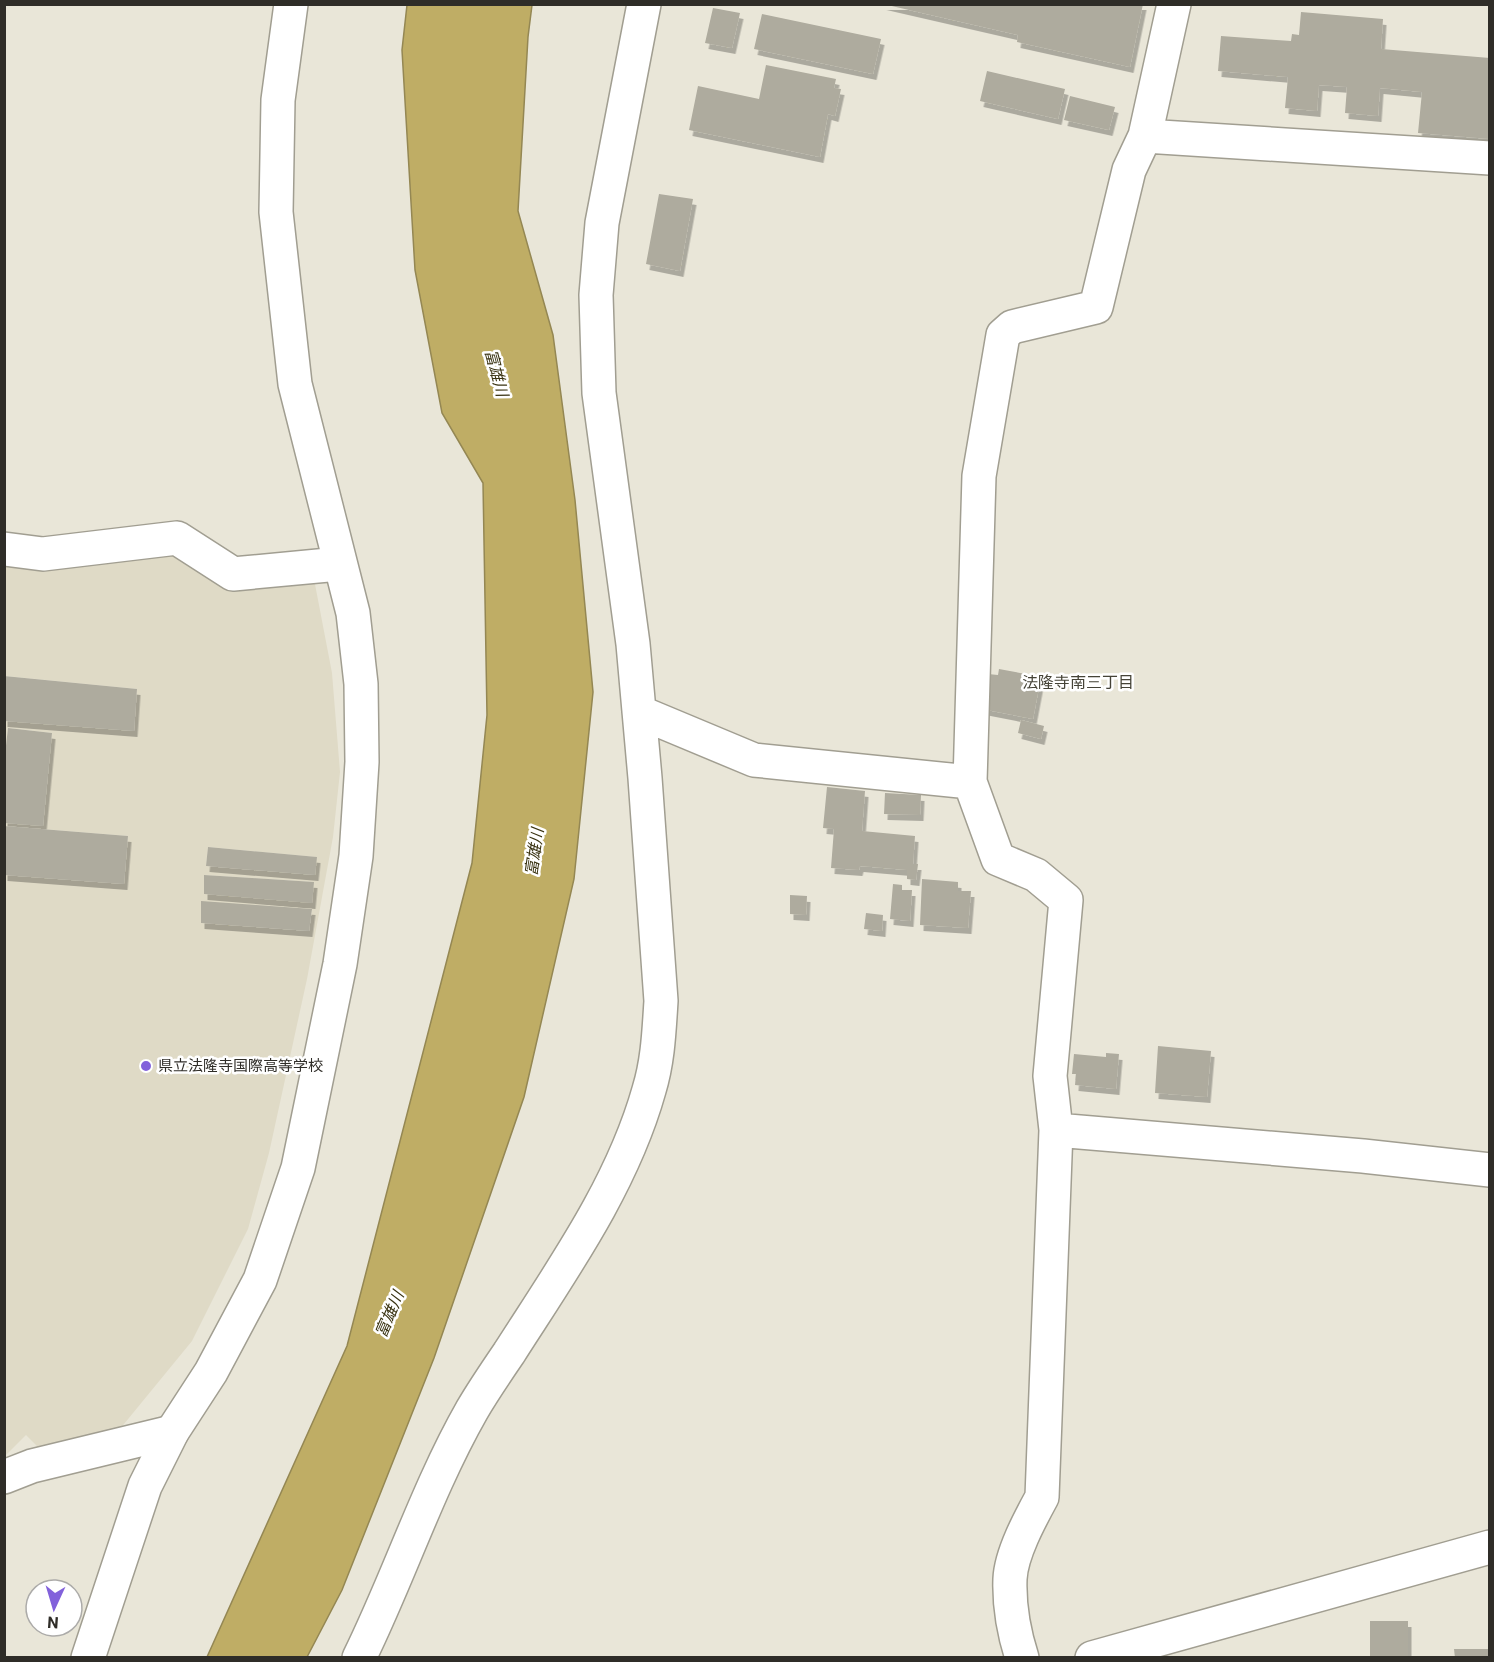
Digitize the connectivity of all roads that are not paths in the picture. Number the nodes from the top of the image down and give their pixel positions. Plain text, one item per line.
1 (291, 4) edge
2 (644, 4) edge
3 (1174, 4) edge
4 (1145, 136) junction
5 (1490, 158) edge
6 (4, 549) edge
7 (339, 564) junction
8 (639, 712) junction
9 (970, 782) junction
10 (1056, 1130) junction
11 (1490, 1170) edge
12 (172, 1432) junction
13 (4, 1476) edge
14 (1490, 1547) edge
15 (88, 1658) edge
16 (359, 1658) edge
17 (1022, 1658) edge
18 (1092, 1658) edge

1 - 7 street
2 - 8 street
3 - 4 street
4 - 5 street
4 - 9 street
6 - 7 street
7 - 12 street
8 - 9 street
8 - 16 street
9 - 10 street
10 - 11 street
10 - 17 street
12 - 13 street
12 - 15 street
14 - 18 street

